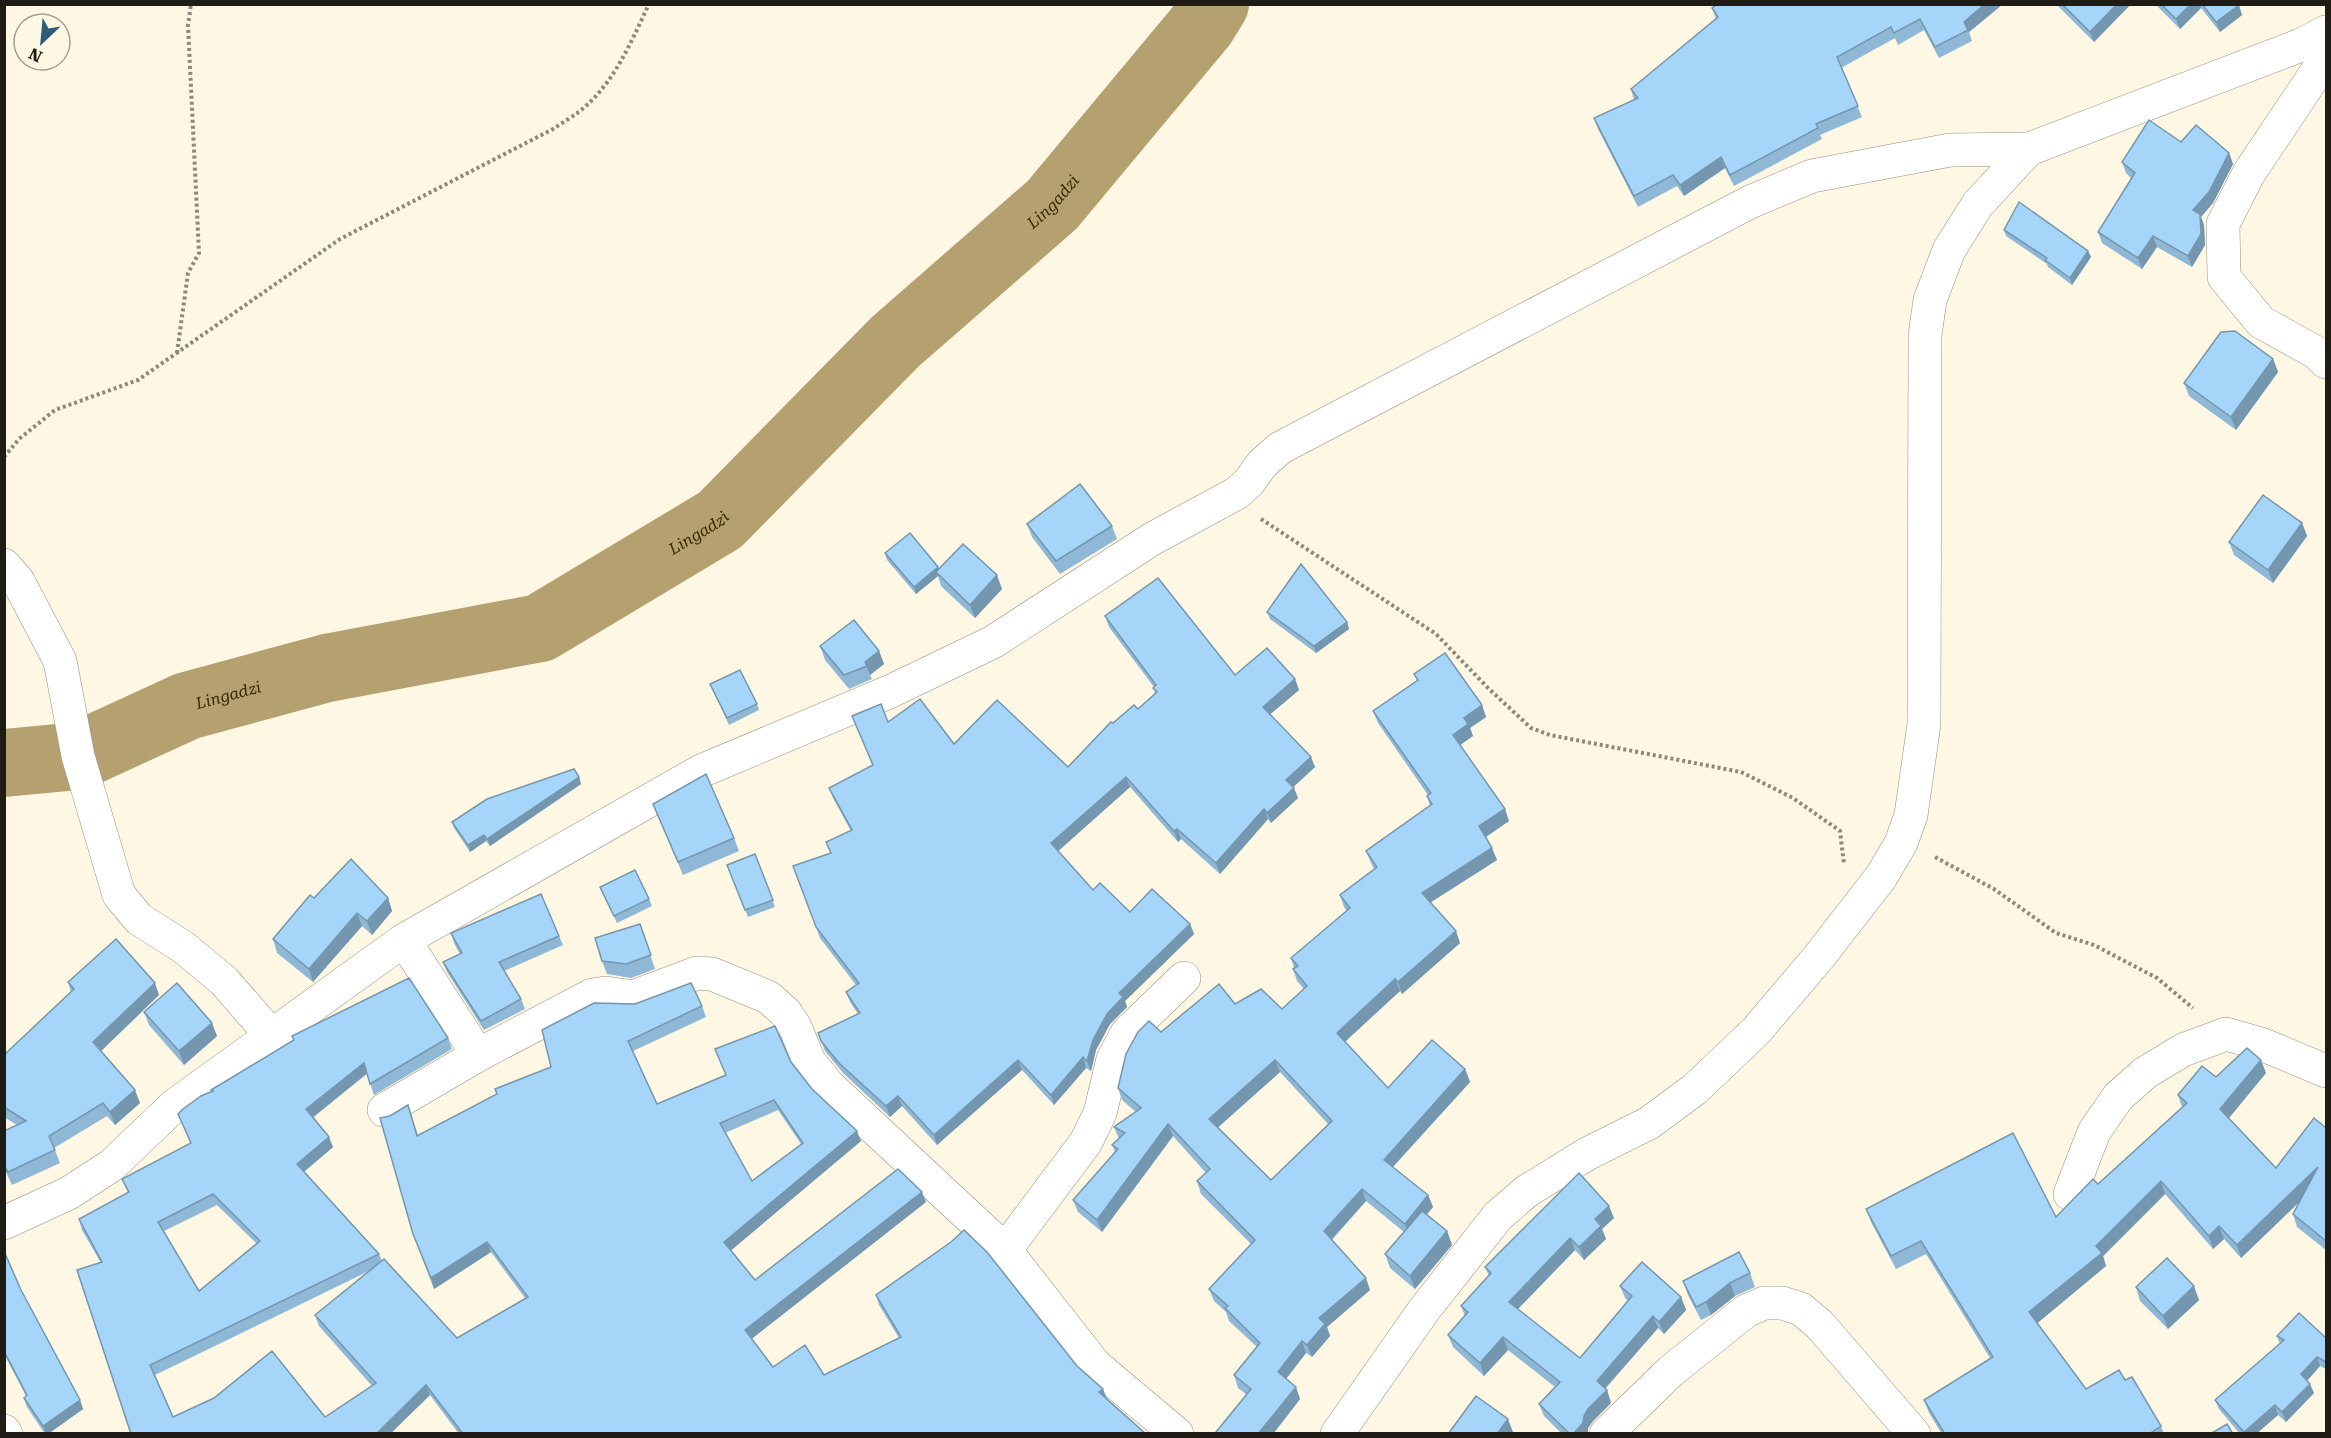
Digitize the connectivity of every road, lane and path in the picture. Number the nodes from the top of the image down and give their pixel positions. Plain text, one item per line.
1 (191, 4) edge
2 (649, 4) edge
3 (2326, 32) edge
4 (2326, 58) edge
5 (2030, 149) junction
6 (177, 354) junction
7 (2326, 362) edge
8 (4, 457) edge
9 (1237, 494) junction
10 (4, 565) edge
11 (1901, 843) junction
12 (1851, 915) junction
13 (404, 940) junction
14 (1184, 978) dead end
15 (2226, 1034) junction
16 (271, 1035) junction
17 (478, 1055) junction
18 (2326, 1071) edge
19 (384, 1110) dead end
20 (2070, 1194) dead end
21 (4, 1223) edge
22 (1005, 1250) junction
23 (1177, 1434) edge
24 (1337, 1434) edge
25 (1606, 1434) edge
26 (1914, 1434) edge

1 - 6 path
2 - 6 path
3 - 5 street
4 - 7 street
5 - 9 street
5 - 11 street
6 - 8 path
9 - 12 path
9 - 13 street
10 - 16 street
11 - 12 street
11 - 15 path
12 - 24 street
13 - 16 street
13 - 17 street
14 - 22 street
15 - 18 street
15 - 20 street
16 - 21 street
17 - 19 street
17 - 22 street
22 - 23 street
25 - 26 street

